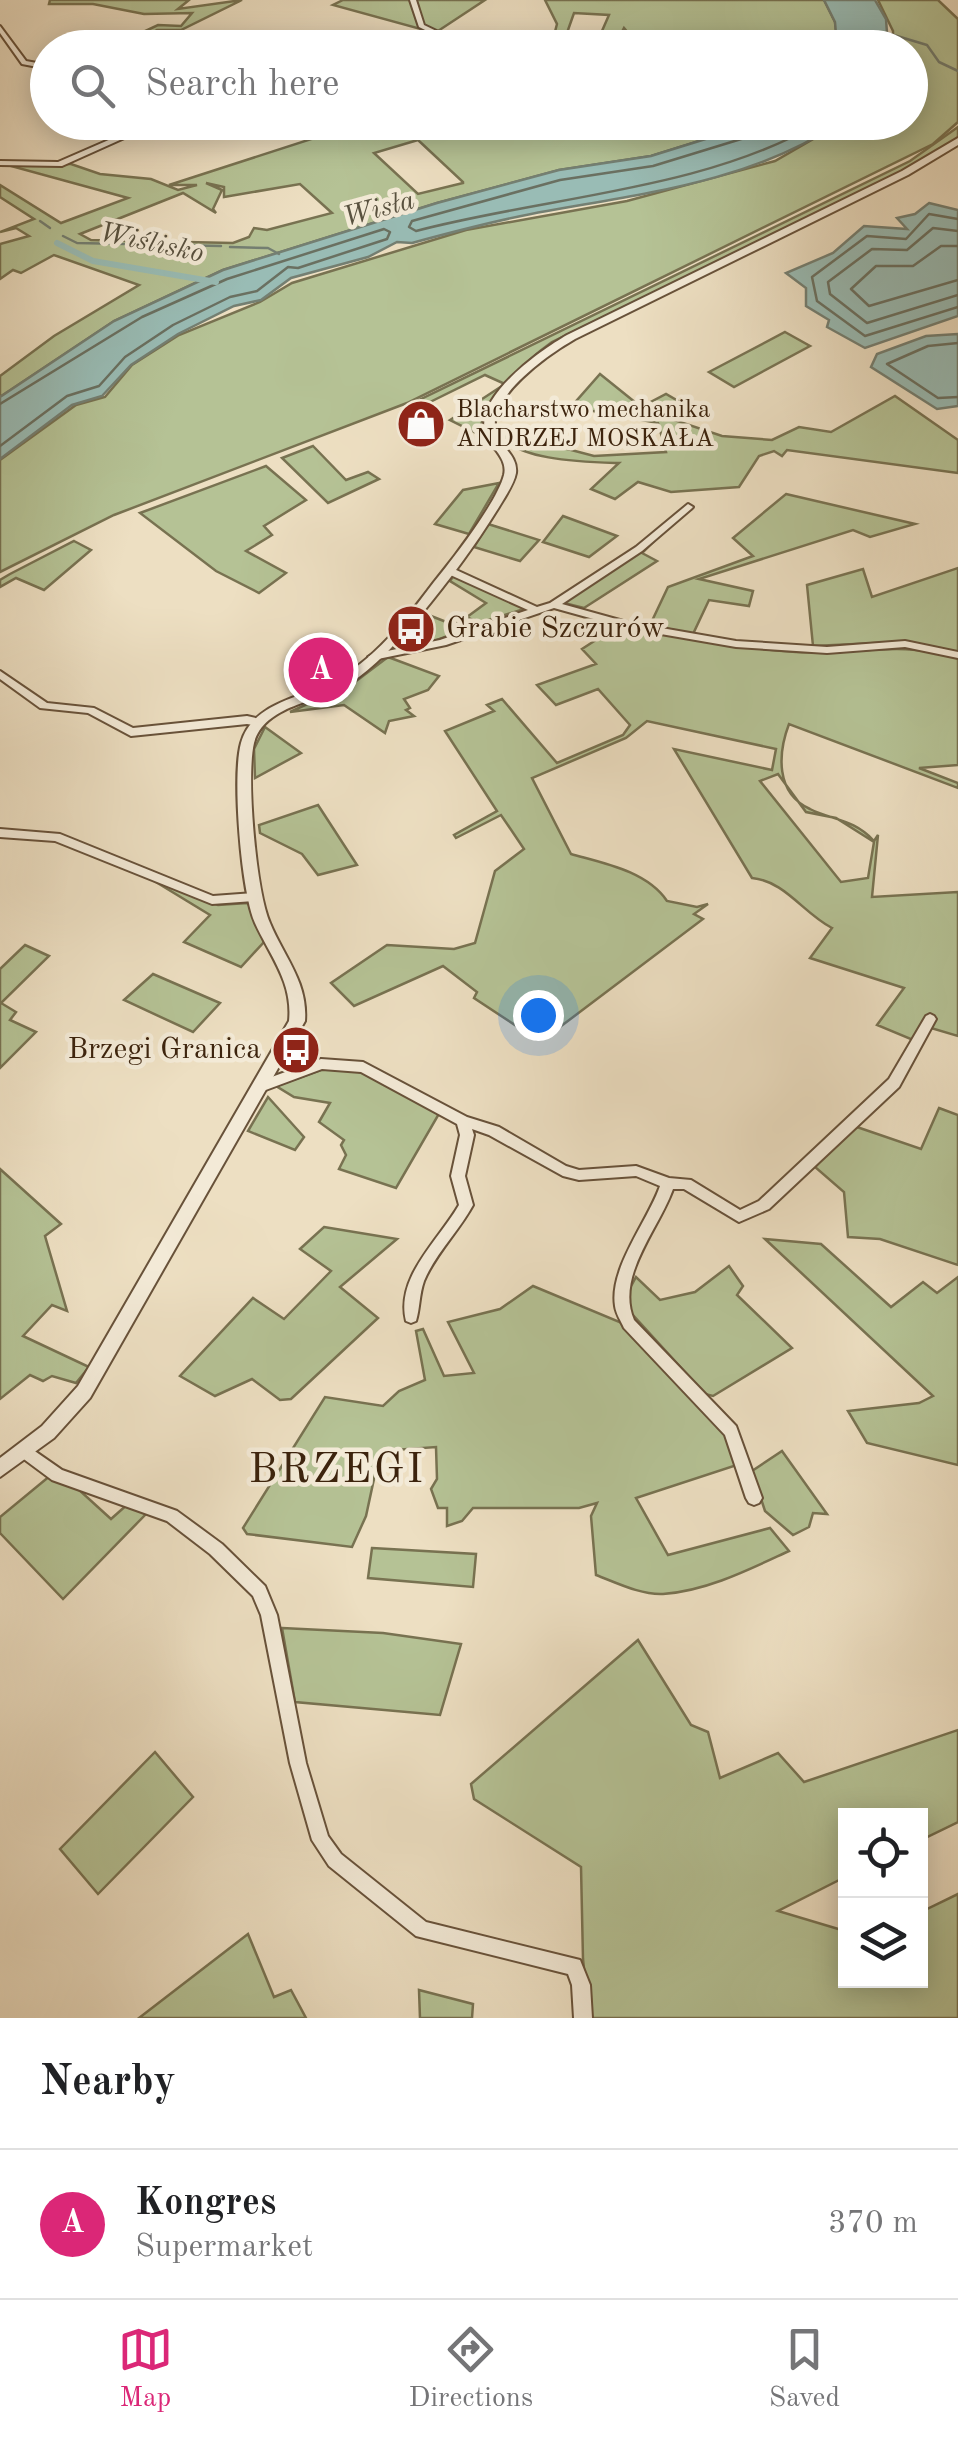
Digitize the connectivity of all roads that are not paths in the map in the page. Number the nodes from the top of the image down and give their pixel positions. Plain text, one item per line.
1 (413, 0) edge
2 (0, 28) edge
3 (430, 30) edge
4 (30, 64) edge
5 (115, 140) edge
6 (958, 141) edge
7 (0, 162) edge
8 (688, 507) dead end
9 (450, 571) junction
10 (554, 606) junction
11 (535, 610) junction
12 (958, 655) edge
13 (374, 657) junction
14 (0, 674) edge
15 (260, 722) junction
16 (0, 833) edge
17 (254, 897) junction
18 (930, 1018) dead end
19 (263, 1086) junction
20 (464, 1121) junction
21 (668, 1183) junction
22 (410, 1317) dead end
23 (26, 1452) junction
24 (0, 1469) edge
25 (754, 1498) dead end
26 (583, 2018) edge

1 - 3 street
2 - 4 street
5 - 7 street
6 - 9 street
8 - 10 street
9 - 11 street
9 - 13 street
10 - 11 street
10 - 12 street
11 - 13 street
13 - 15 street
14 - 15 street
15 - 17 street
16 - 17 street
17 - 19 street
18 - 21 street
19 - 20 street
19 - 23 street
20 - 21 street
20 - 22 street
21 - 25 street
23 - 24 street
23 - 26 street

